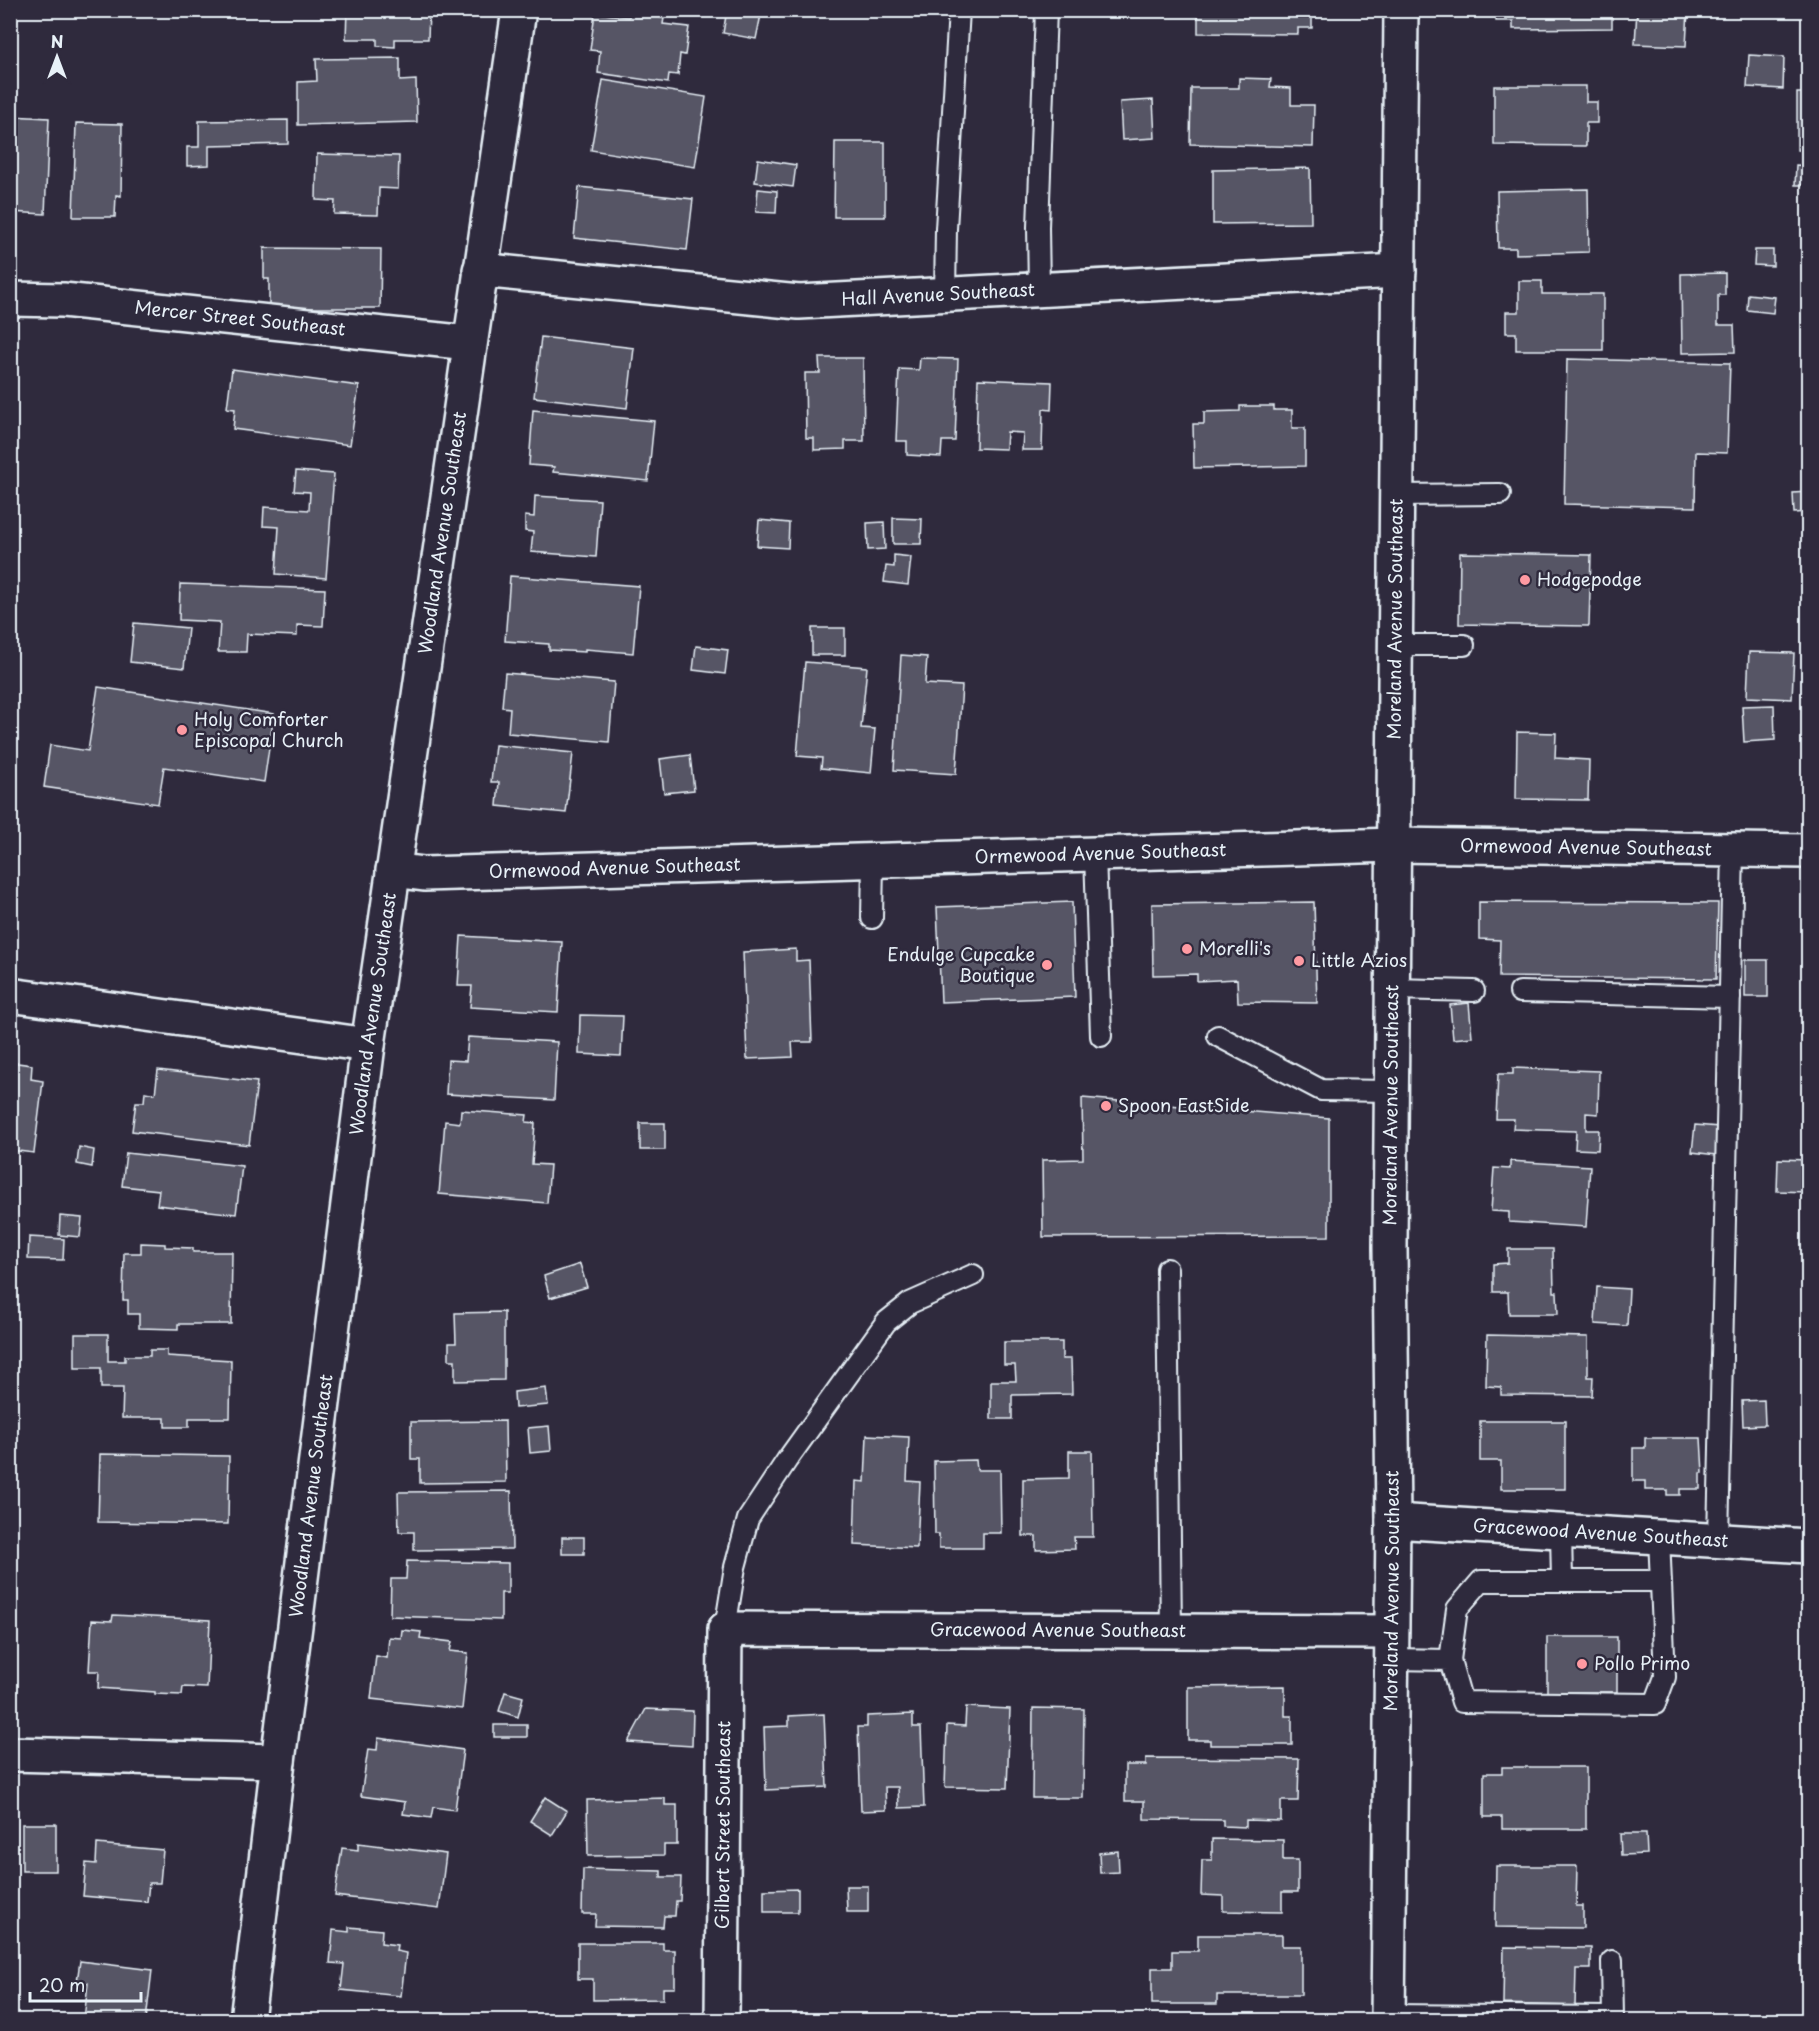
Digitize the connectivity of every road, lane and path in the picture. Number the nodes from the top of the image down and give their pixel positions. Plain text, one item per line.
1 (519, 10) edge
2 (959, 10) edge
3 (1046, 10) edge
4 (1401, 10) edge
5 (480, 270) junction
6 (1399, 272) junction
7 (1039, 290) junction
8 (945, 295) junction
9 (10, 299) edge
10 (470, 343) junction
11 (1500, 494) dead end
12 (1397, 495) junction
13 (1396, 645) junction
14 (1464, 645) dead end
15 (1394, 845) junction
16 (1733, 850) junction
17 (1809, 851) edge
18 (1095, 854) junction
19 (873, 861) junction
20 (393, 870) junction
21 (872, 918) dead end
22 (1392, 989) junction
23 (1474, 991) dead end
24 (1520, 992) dead end
25 (10, 995) edge
26 (1730, 997) junction
27 (1101, 1036) dead end
28 (1218, 1036) dead end
29 (368, 1045) junction
30 (1391, 1091) junction
31 (1167, 1269) dead end
32 (973, 1275) dead end
33 (1392, 1521) junction
34 (1561, 1532) junction
35 (1659, 1537) junction
36 (1718, 1540) junction
37 (1809, 1546) edge
38 (1562, 1581) junction
39 (1660, 1581) junction
40 (725, 1629) junction
41 (1171, 1631) junction
42 (1391, 1646) junction
43 (1450, 1660) junction
44 (10, 1754) edge
45 (278, 1761) junction
46 (1612, 1961) dead end
47 (1388, 2018) edge
48 (247, 2020) edge
49 (722, 2020) edge

1 - 5 main road, Woodland Avenue Southeast
2 - 8 lane
3 - 7 lane
4 - 6 main road, Moreland Avenue Southeast
5 - 8 main road, Hall Avenue Southeast
5 - 10 main road, Woodland Avenue Southeast
6 - 7 main road, Hall Avenue Southeast
6 - 12 main road, Moreland Avenue Southeast
7 - 8 main road, Hall Avenue Southeast
9 - 10 main road, Mercer Street Southeast
10 - 20 main road, Woodland Avenue Southeast
11 - 12 lane
12 - 13 main road, Moreland Avenue Southeast
13 - 14 lane
13 - 15 main road, Moreland Avenue Southeast
15 - 16 main road, Ormewood Avenue Southeast
15 - 18 main road, Ormewood Avenue Southeast
15 - 22 main road, Moreland Avenue Southeast
16 - 17 main road, Ormewood Avenue Southeast
16 - 26 lane
18 - 19 main road, Ormewood Avenue Southeast
18 - 27 lane
19 - 20 main road, Ormewood Avenue Southeast
19 - 21 lane
20 - 29 main road, Woodland Avenue Southeast
22 - 23 lane
22 - 30 main road, Moreland Avenue Southeast
24 - 26 lane
25 - 29 main road
26 - 36 lane
28 - 30 lane
29 - 45 main road, Woodland Avenue Southeast
30 - 33 main road, Moreland Avenue Southeast
31 - 41 lane
32 - 40 lane
33 - 34 main road, Gracewood Avenue Southeast
33 - 42 main road, Moreland Avenue Southeast
34 - 35 main road, Gracewood Avenue Southeast
34 - 38 lane
35 - 36 main road, Gracewood Avenue Southeast
35 - 39 lane
36 - 37 main road, Gracewood Avenue Southeast
38 - 39 lane
38 - 43 lane
39 - 43 lane
40 - 41 main road, Gracewood Avenue Southeast
40 - 49 main road, Gilbert Street Southeast
41 - 42 main road, Gracewood Avenue Southeast
42 - 43 lane
42 - 47 main road, Moreland Avenue Southeast
44 - 45 main road
45 - 48 main road, Woodland Avenue Southeast
46 - 47 lane

